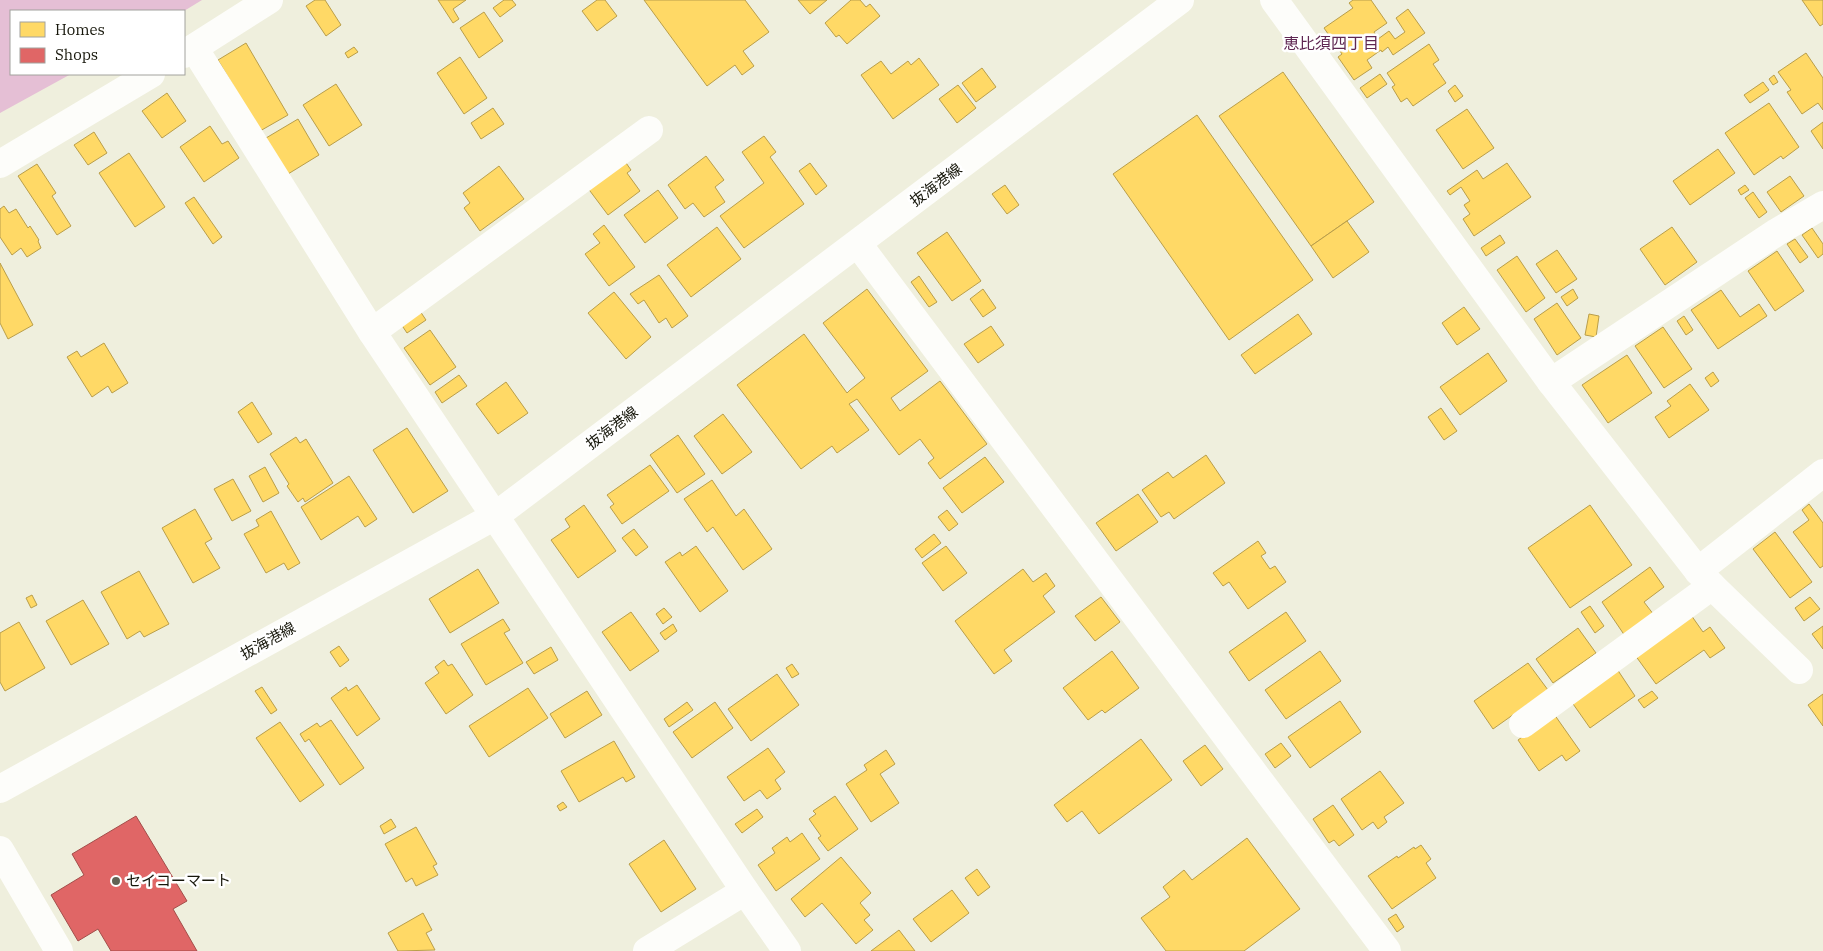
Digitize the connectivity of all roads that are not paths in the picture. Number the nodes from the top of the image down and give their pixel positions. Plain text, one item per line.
1 (269, 0) edge
2 (1180, 0) edge
3 (1274, 0) edge
4 (189, 51) edge
5 (149, 75) edge
6 (649, 130) dead end
7 (0, 164) edge
8 (1823, 205) edge
9 (858, 244) junction
10 (372, 332) junction
11 (1551, 382) junction
12 (1823, 472) edge
13 (495, 516) junction
14 (1705, 579) junction
15 (1798, 670) dead end
16 (1523, 724) dead end
17 (0, 789) edge
18 (0, 850) edge
19 (745, 891) junction
20 (59, 951) edge
21 (649, 951) edge
22 (787, 951) edge
23 (1387, 951) edge

1 - 4 street
2 - 9 street, 抜海港線
3 - 11 street
4 - 10 street
5 - 7 street
6 - 10 street
8 - 11 street
9 - 13 street, 抜海港線
9 - 23 street
10 - 13 street
11 - 14 street
12 - 14 street
13 - 17 street, 抜海港線
13 - 19 street
14 - 15 street
14 - 16 street
18 - 20 street
19 - 21 street
19 - 22 street

